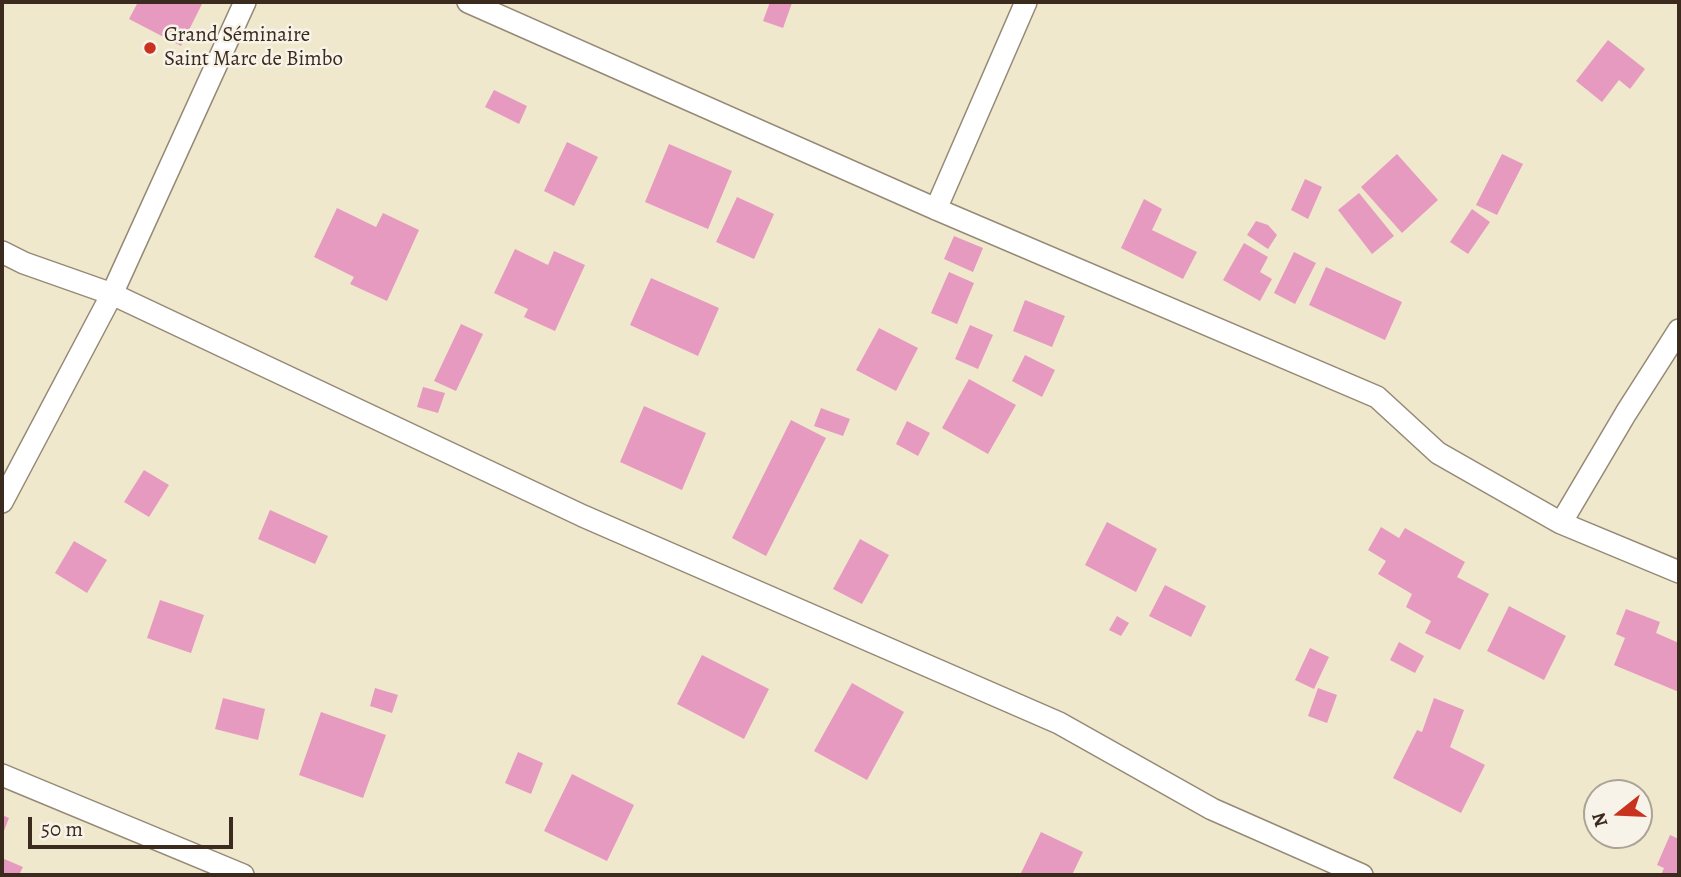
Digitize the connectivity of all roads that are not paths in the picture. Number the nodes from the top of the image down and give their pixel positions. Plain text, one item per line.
1 (244, 2) edge
2 (468, 2) edge
3 (1026, 2) edge
4 (936, 209) junction
5 (2, 252) edge
6 (112, 294) junction
7 (1679, 330) edge
8 (2, 502) edge
9 (1561, 523) junction
10 (1679, 572) edge
11 (2, 775) edge
12 (243, 875) edge
13 (1362, 875) edge

1 - 6 street
2 - 4 street
3 - 4 street
4 - 9 street
5 - 6 street
6 - 8 street
6 - 13 street
7 - 9 street
9 - 10 street
11 - 12 street

